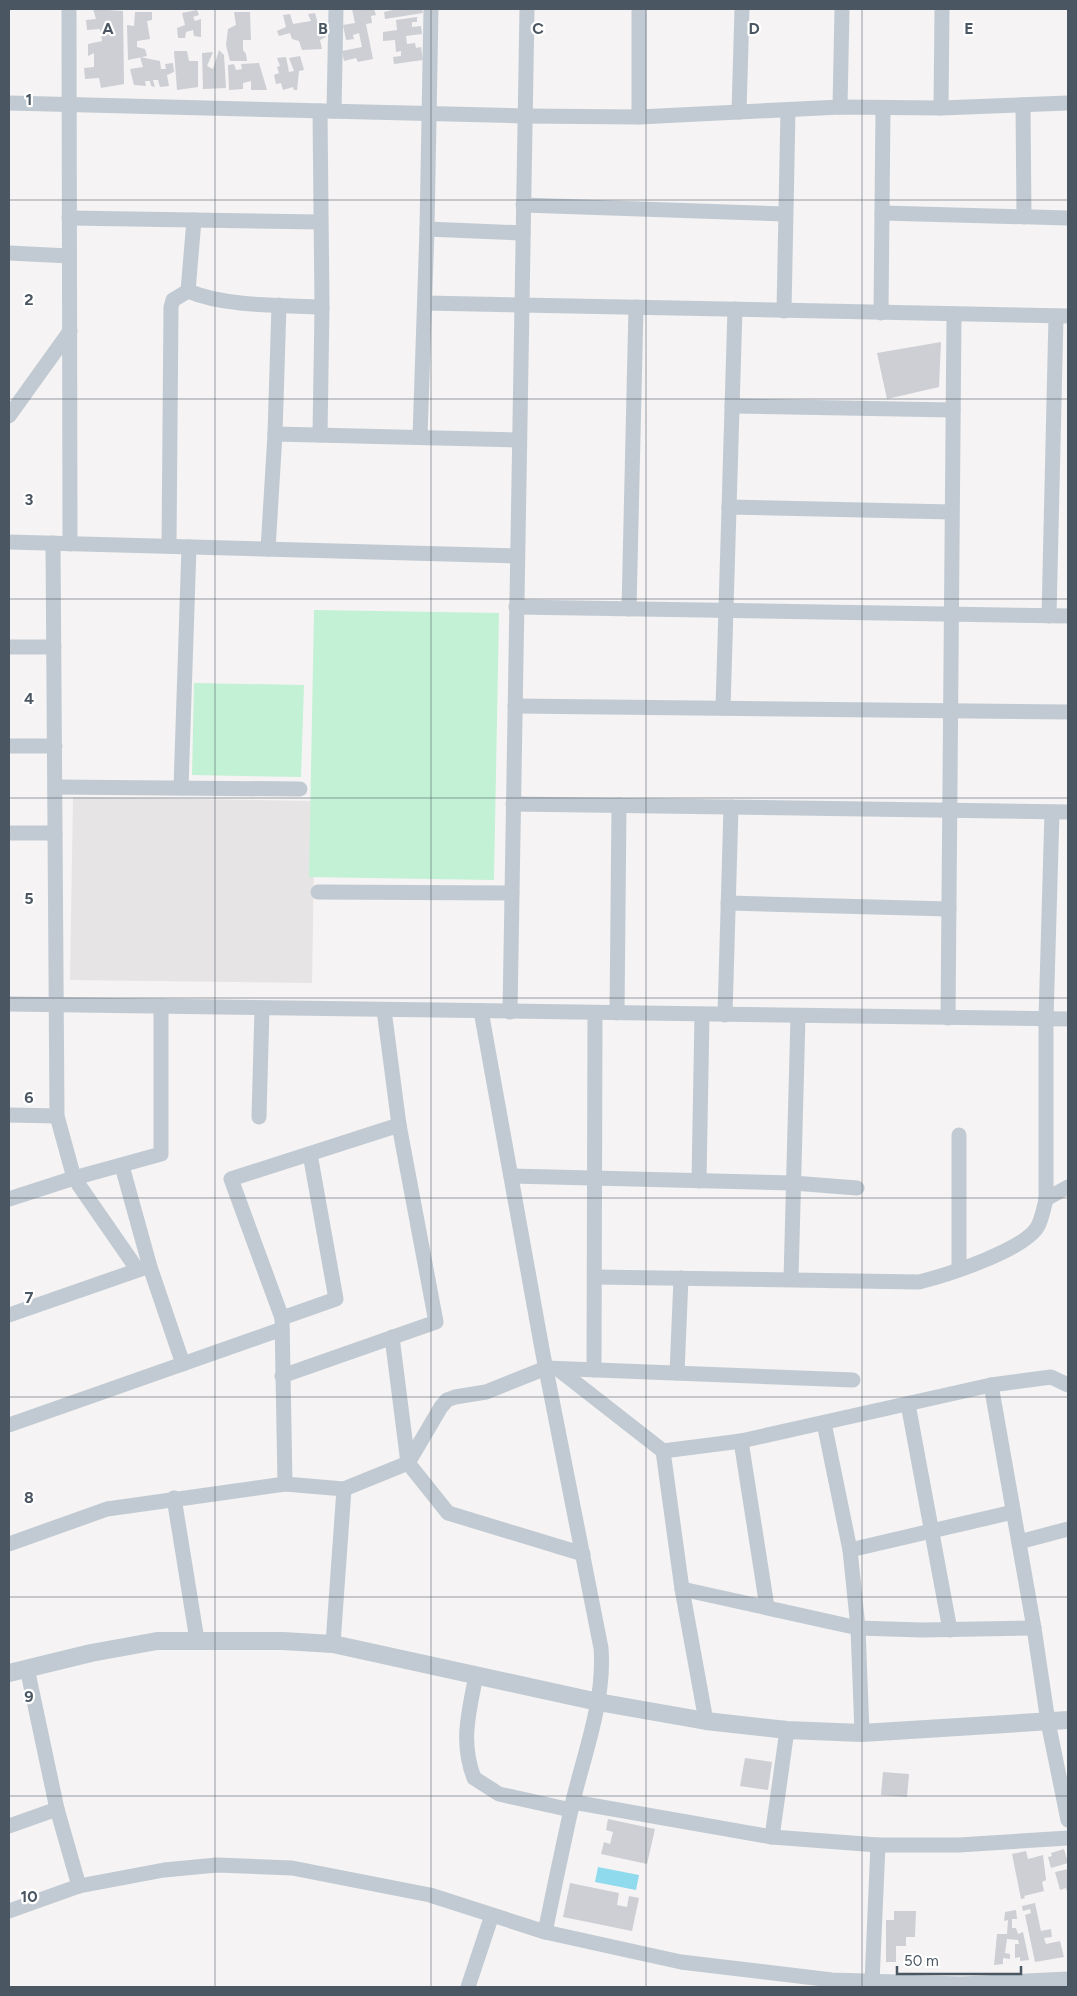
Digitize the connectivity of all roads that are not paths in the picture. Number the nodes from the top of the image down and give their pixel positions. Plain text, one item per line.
1 (69, 9) edge
2 (336, 9) edge
3 (431, 9) edge
4 (527, 9) edge
5 (639, 9) edge
6 (742, 9) edge
7 (842, 9) edge
8 (942, 9) edge
9 (9, 103) edge
10 (1068, 103) edge
11 (69, 104) junction
12 (1024, 105) junction
13 (840, 107) junction
14 (883, 108) junction
15 (941, 108) junction
16 (788, 110) junction
17 (327, 111) junction
18 (739, 112) junction
19 (429, 114) junction
20 (525, 116) junction
21 (639, 117) junction
22 (524, 205) junction
23 (882, 213) junction
24 (785, 214) junction
25 (1024, 217) junction
26 (69, 218) junction
27 (1068, 218) edge
28 (194, 220) junction
29 (320, 222) junction
30 (427, 229) junction
31 (523, 234) junction
32 (9, 253) edge
33 (70, 256) junction
34 (188, 291) junction
35 (425, 303) junction
36 (279, 305) junction
37 (522, 305) junction
38 (322, 307) junction
39 (636, 307) junction
40 (735, 310) junction
41 (784, 310) junction
42 (882, 313) junction
43 (954, 314) junction
44 (1062, 316) edge
45 (70, 332) junction
46 (732, 406) junction
47 (953, 410) junction
48 (9, 416) edge
49 (275, 434) junction
50 (320, 435) junction
51 (420, 437) junction
52 (520, 440) junction
53 (729, 507) junction
54 (952, 512) junction
55 (9, 542) edge
56 (53, 543) junction
57 (70, 544) junction
58 (168, 546) junction
59 (189, 547) junction
60 (268, 549) junction
61 (518, 556) junction
62 (516, 607) junction
63 (629, 609) junction
64 (726, 610) junction
65 (951, 614) junction
66 (1049, 616) junction
67 (1068, 616) edge
68 (9, 647) edge
69 (54, 647) junction
70 (515, 706) junction
71 (723, 708) junction
72 (950, 711) junction
73 (1068, 712) edge
74 (9, 746) edge
75 (55, 746) junction
76 (55, 787) junction
77 (181, 788) junction
78 (300, 789) dead end
79 (513, 804) junction
80 (619, 805) junction
81 (731, 807) junction
82 (949, 810) junction
83 (1052, 812) junction
84 (1068, 812) edge
85 (9, 833) edge
86 (55, 833) junction
87 (318, 892) dead end
88 (512, 893) junction
89 (728, 903) junction
90 (949, 909) junction
91 (9, 1004) edge
92 (57, 1005) junction
93 (161, 1006) junction
94 (262, 1008) junction
95 (384, 1010) junction
96 (481, 1011) junction
97 (510, 1012) junction
98 (594, 1013) junction
99 (617, 1013) junction
100 (702, 1014) junction
101 (725, 1015) junction
102 (798, 1016) junction
103 (948, 1018) junction
104 (1046, 1019) junction
105 (1068, 1020) edge
106 (9, 1115) edge
107 (56, 1116) junction
108 (259, 1117) dead end
109 (399, 1125) junction
110 (959, 1135) dead end
111 (310, 1154) junction
112 (122, 1166) junction
113 (511, 1176) junction
114 (74, 1178) junction
115 (594, 1179) junction
116 (699, 1181) junction
117 (793, 1183) junction
118 (1068, 1187) edge
119 (857, 1188) dead end
120 (1046, 1199) junction
121 (9, 1200) edge
122 (144, 1268) junction
123 (959, 1270) junction
124 (595, 1277) junction
125 (680, 1278) junction
126 (791, 1280) junction
127 (9, 1315) edge
128 (282, 1324) junction
129 (392, 1338) junction
130 (183, 1364) junction
131 (552, 1368) junction
132 (594, 1370) junction
133 (676, 1373) junction
134 (282, 1376) junction
135 (853, 1380) dead end
136 (991, 1385) junction
137 (1068, 1385) edge
138 (908, 1404) junction
139 (824, 1423) junction
140 (9, 1425) edge
141 (741, 1441) junction
142 (663, 1451) junction
143 (408, 1463) junction
144 (285, 1484) junction
145 (344, 1489) junction
146 (174, 1498) junction
147 (1013, 1512) junction
148 (1068, 1529) edge
149 (931, 1530) junction
150 (1019, 1542) junction
151 (9, 1544) edge
152 (850, 1550) junction
153 (583, 1554) junction
154 (682, 1589) junction
155 (767, 1607) junction
156 (858, 1628) junction
157 (1034, 1628) junction
158 (950, 1630) junction
159 (197, 1640) junction
160 (333, 1644) junction
161 (27, 1668) junction
162 (9, 1673) edge
163 (476, 1675) junction
164 (598, 1702) junction
165 (1068, 1720) edge
166 (706, 1721) junction
167 (1048, 1722) junction
168 (787, 1730) junction
169 (862, 1733) junction
170 (572, 1806) junction
171 (57, 1809) junction
172 (1068, 1820) edge
173 (9, 1826) edge
174 (772, 1837) junction
175 (1068, 1838) edge
176 (878, 1845) junction
177 (79, 1886) junction
178 (9, 1911) edge
179 (492, 1915) junction
180 (545, 1932) junction
181 (1068, 1979) edge
182 (872, 1982) junction
183 (927, 1985) edge
184 (468, 1987) edge

1 - 11 street
2 - 17 street
3 - 19 street
4 - 20 street
5 - 21 street
6 - 18 street
7 - 13 street
8 - 15 street
9 - 11 street
10 - 12 street
11 - 17 street
11 - 26 street
12 - 15 street
12 - 25 street
13 - 14 street
13 - 16 street
14 - 15 street
14 - 23 street
16 - 18 street
16 - 24 street
17 - 19 street
17 - 29 street
18 - 21 street
19 - 20 street
19 - 30 street
20 - 21 street
20 - 22 street
22 - 24 street
22 - 31 street
23 - 25 street
23 - 42 street
24 - 41 street
25 - 27 street
26 - 28 street
26 - 33 street
28 - 29 street
28 - 34 street
29 - 38 street
30 - 31 street
30 - 35 street
31 - 37 street
32 - 33 street
33 - 45 street
34 - 36 street
34 - 58 street
35 - 37 street
35 - 51 street
36 - 38 street
36 - 49 street
37 - 39 street
37 - 52 street
38 - 50 street
39 - 40 street
39 - 63 street
40 - 41 street
40 - 46 street
41 - 42 street
42 - 43 street
43 - 44 street
43 - 47 street
44 - 66 street
45 - 48 street
45 - 57 street
46 - 47 street
46 - 53 street
47 - 54 street
49 - 50 street
49 - 60 street
50 - 51 street
51 - 52 street
52 - 61 street
53 - 54 street
53 - 64 street
54 - 65 street
55 - 56 street
56 - 57 street
56 - 69 street
57 - 58 street
58 - 59 street
59 - 60 street
59 - 77 street
60 - 61 street
61 - 62 street
62 - 63 street
62 - 70 street
63 - 64 street
64 - 65 street
64 - 71 street
65 - 66 street
65 - 72 street
66 - 67 street
68 - 69 street
69 - 75 street
70 - 71 street
70 - 79 street
71 - 72 street
72 - 73 street
72 - 82 street
74 - 75 street
75 - 76 street
76 - 77 street
76 - 86 street
77 - 78 street
79 - 80 street
79 - 88 street
80 - 81 street
80 - 99 street
81 - 82 street
81 - 89 street
82 - 83 street
82 - 90 street
83 - 84 street
83 - 104 street
85 - 86 street
86 - 92 street
87 - 88 street
88 - 97 street
89 - 90 street
89 - 101 street
90 - 103 street
91 - 92 street
92 - 93 street
92 - 107 street
93 - 94 street
93 - 112 street
94 - 95 street
94 - 108 street
95 - 96 street
95 - 109 street
96 - 97 street
96 - 113 street
97 - 98 street
98 - 99 street
98 - 115 street
99 - 100 street
100 - 101 street
100 - 116 street
101 - 102 street
102 - 103 street
102 - 117 street
103 - 104 street
104 - 105 street
104 - 120 street
106 - 107 street
107 - 114 street
109 - 111 street
109 - 129 street
110 - 123 street
111 - 128 street
111 - 128 street
112 - 114 street
112 - 122 street
113 - 115 street
113 - 131 street
114 - 121 street
114 - 122 street
115 - 116 street
115 - 124 street
116 - 117 street
117 - 119 street
117 - 126 street
118 - 120 street
120 - 123 street
122 - 127 street
122 - 130 street
123 - 126 street
124 - 125 street
124 - 132 street
125 - 126 street
125 - 133 street
128 - 130 street
128 - 134 street
129 - 134 street
129 - 143 street
130 - 140 street
131 - 132 street
131 - 142 street
131 - 143 street
131 - 153 street
132 - 133 street
133 - 135 street
134 - 144 street
136 - 137 street
136 - 138 street
136 - 147 street
138 - 139 street
138 - 149 street
139 - 141 street
139 - 152 street
141 - 142 street
141 - 155 street
142 - 154 street
143 - 145 street
143 - 153 street
144 - 145 street
144 - 146 street
145 - 160 street
146 - 151 street
146 - 159 street
147 - 149 street
147 - 150 street
148 - 150 street
149 - 152 street
149 - 158 street
150 - 157 street
152 - 156 street
153 - 164 street
154 - 155 street
154 - 166 street
155 - 156 street
156 - 158 street
156 - 169 street
157 - 158 street
157 - 167 street
159 - 160 street
159 - 161 street
160 - 163 street
161 - 162 street
161 - 171 street
163 - 164 street
163 - 170 street
164 - 166 street
164 - 170 street
165 - 167 street
166 - 168 street
167 - 169 street
167 - 172 street
168 - 169 street
168 - 174 street
170 - 174 street
170 - 180 street
171 - 173 street
171 - 177 street
174 - 176 street
175 - 176 street
176 - 182 street
177 - 178 street
177 - 179 street
179 - 180 street
179 - 184 street
180 - 182 street
181 - 183 street
182 - 183 street

